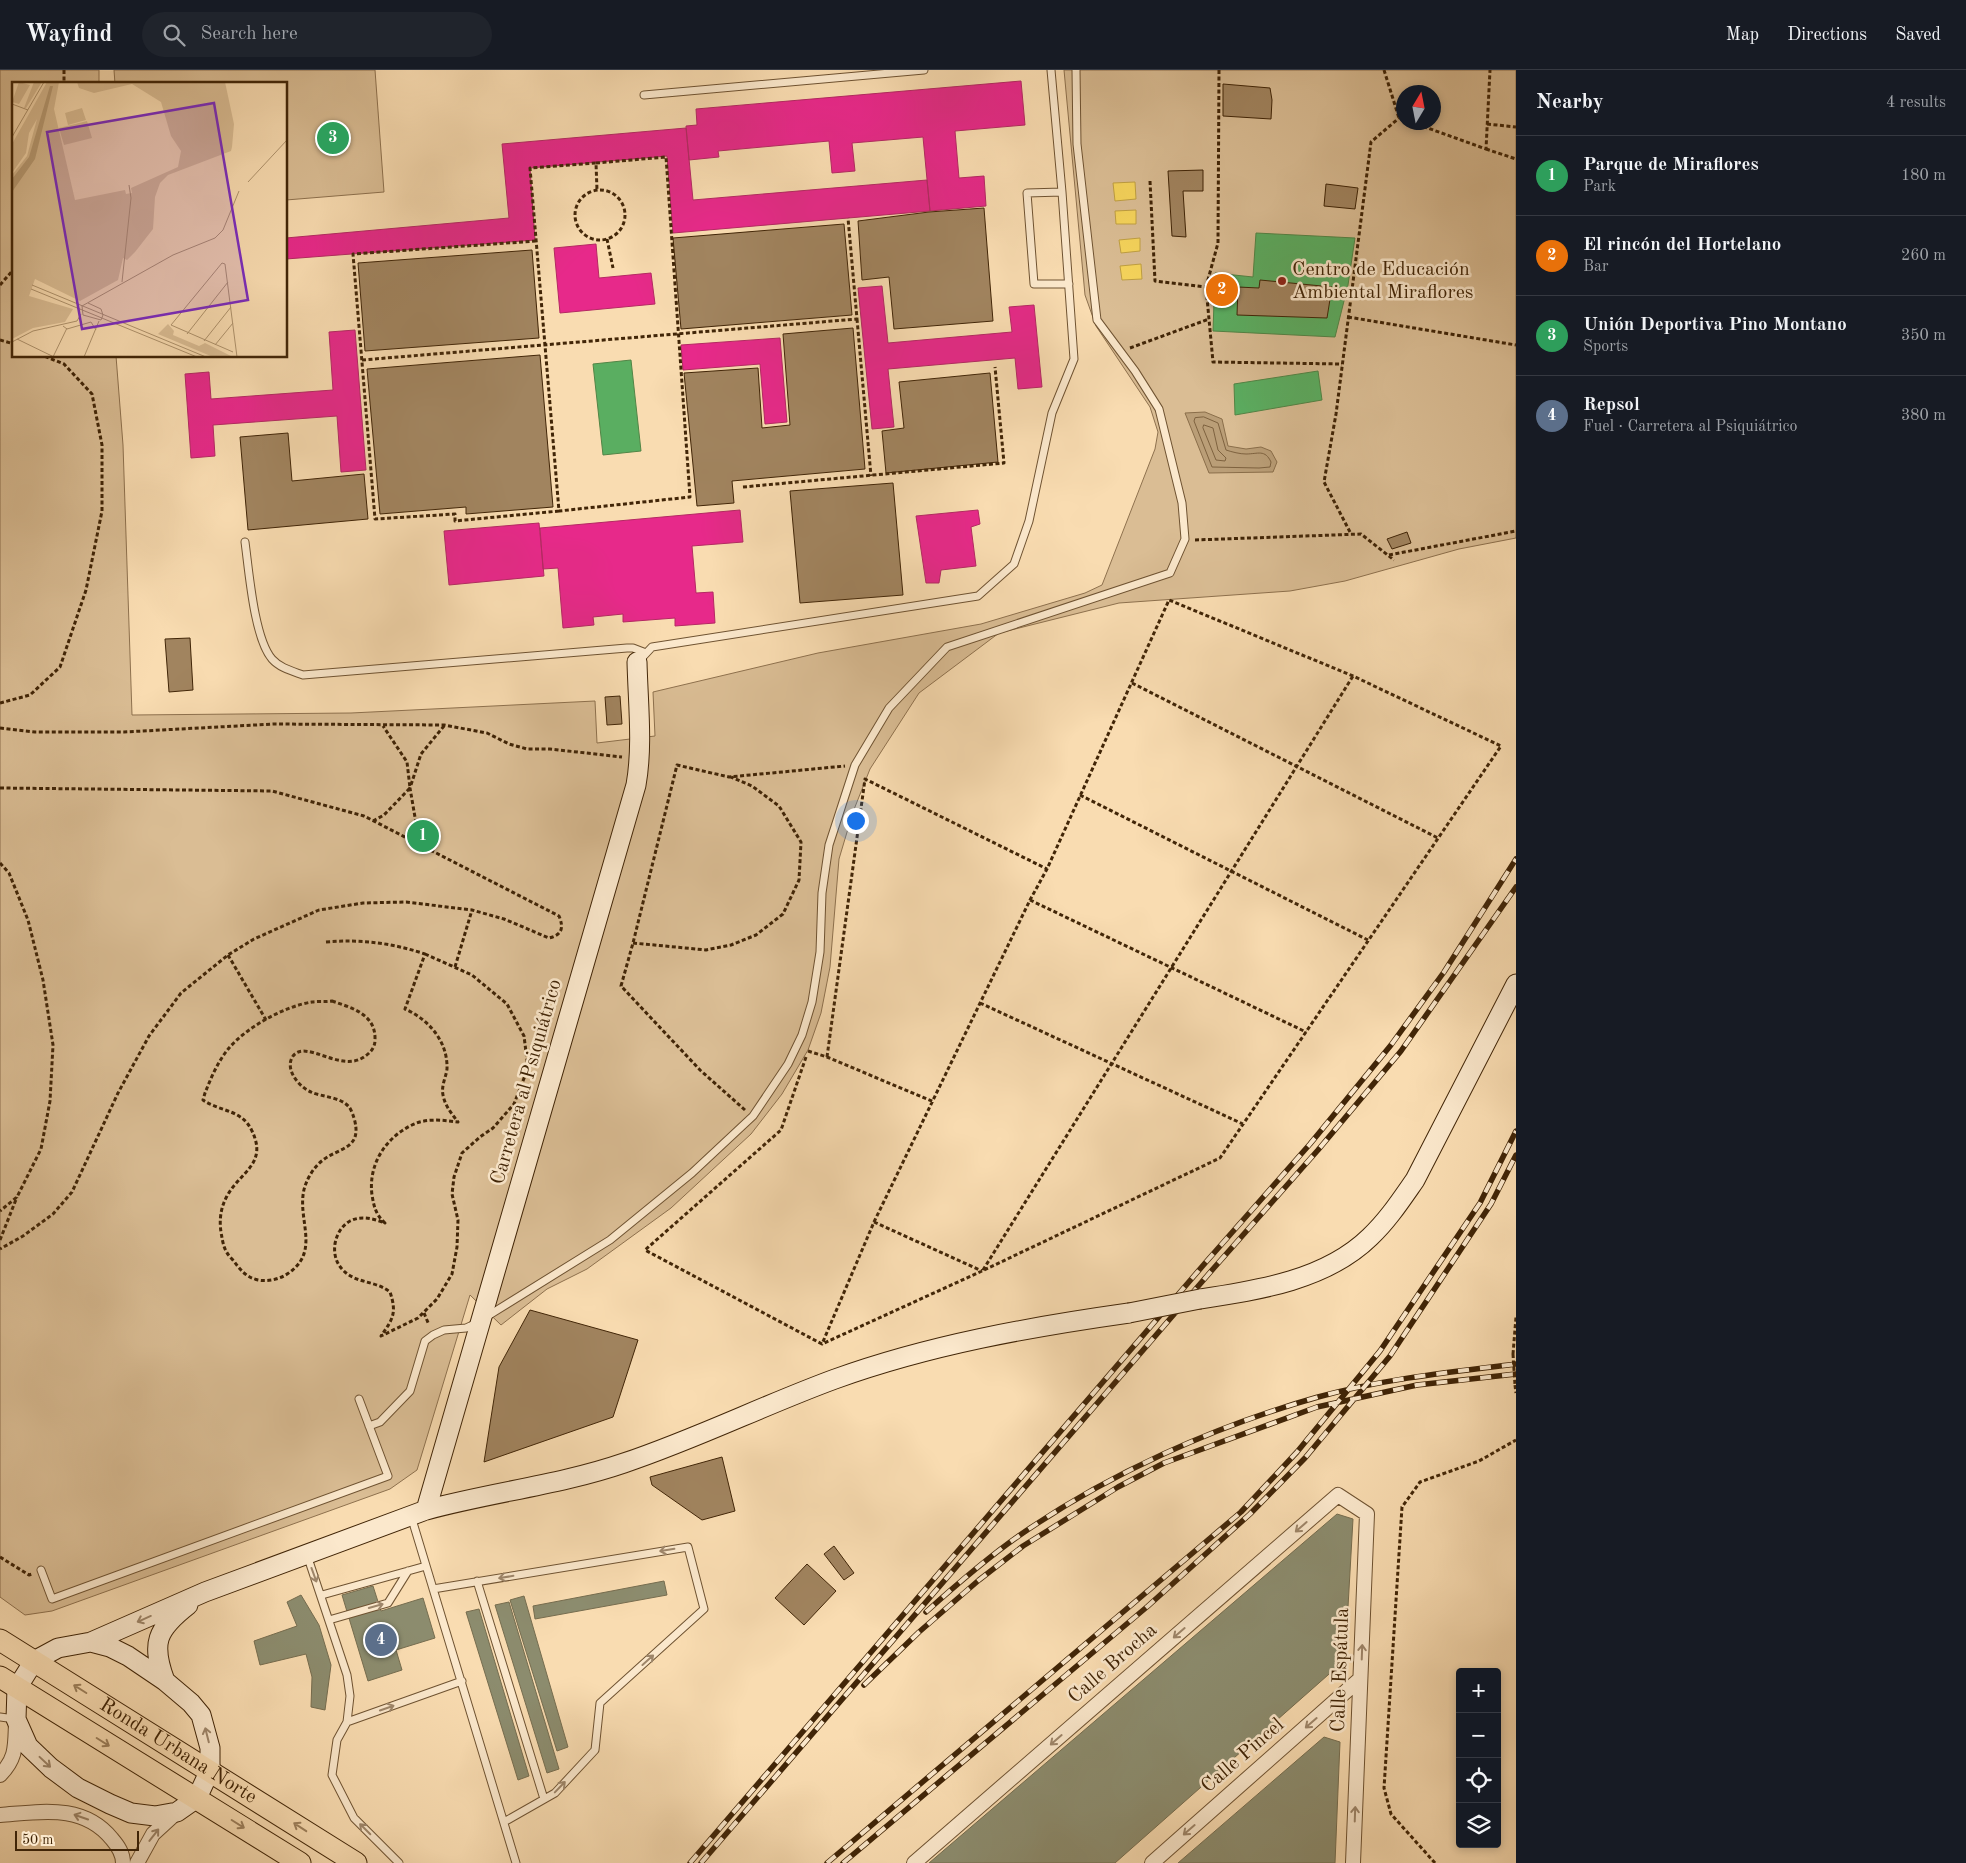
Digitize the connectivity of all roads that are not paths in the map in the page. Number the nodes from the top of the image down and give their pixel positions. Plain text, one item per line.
1 (924, 70) edge
2 (1051, 70) edge
3 (1076, 70) edge
4 (644, 95) dead end
5 (1062, 192) junction
6 (1069, 284) junction
7 (245, 542) dead end
8 (642, 658) junction
9 (1516, 984) edge
10 (482, 1319) junction
11 (359, 1399) dead end
12 (369, 1426) junction
13 (1338, 1495) joint
14 (419, 1513) junction
15 (307, 1555) junction
16 (426, 1566) junction
17 (41, 1570) road end
18 (408, 1571) junction
19 (477, 1581) junction
20 (433, 1589) junction
21 (204, 1592) junction
22 (322, 1595) junction
23 (329, 1620) junction
24 (0, 1640) edge
25 (90, 1642) junction
26 (34, 1661) junction
27 (1360, 1679) junction
28 (166, 1681) junction
29 (462, 1682) junction
30 (9, 1683) edge
31 (8, 1718) edge
32 (347, 1722) junction
33 (210, 1770) junction
34 (0, 1775) edge
35 (197, 1798) junction
36 (544, 1799) junction
37 (177, 1812) junction
38 (0, 1815) edge
39 (504, 1822) junction
40 (123, 1863) edge
41 (137, 1863) edge
42 (300, 1863) edge
43 (356, 1863) edge
44 (399, 1863) edge
45 (516, 1863) edge
46 (914, 1863) edge
47 (1152, 1863) edge
48 (1353, 1863) edge

1 - 4 lane
2 - 5 lane
3 - 10 lane
5 - 6 lane
5 - 6 lane
6 - 8 lane
7 - 8 lane
8 - 10 street, Carretera al Psiquiátrico
9 - 14 street, bridge
10 - 12 lane
10 - 14 street, Carretera al Psiquiátrico
11 - 12 lane
12 - 17 lane
27 -> 13 street, Calle Espátula
13 -> 46 street, Calle Brocha
14 - 15 street
14 - 16 lane
15 - 21 street
15 -> 22 lane
16 - 18 lane
16 - 20 lane
18 - 22 lane
23 -> 18 lane
19 - 20 lane
19 - 36 lane
36 -> 19 lane
20 - 29 lane
21 -> 25 street
21 - 28 street
22 - 23 lane
23 - 32 lane
24 - 26 main road, Ronda Urbana Norte
25 - 26 street
25 - 28 street
26 - 30 street
33 -> 26 main road, Ronda Urbana Norte
27 -> 47 street, Calle Pincel
48 -> 27 street, Calle Espátula
33 -> 28 street
32 -> 29 lane
29 - 39 lane
30 - 31 street
30 -> 35 main road, Ronda Urbana Norte
31 - 34 street
31 -> 37 street
44 -> 32 lane
33 - 35 street
43 -> 33 main road, Ronda Urbana Norte
35 - 37 street
35 -> 42 main road, Ronda Urbana Norte
36 - 39 lane
41 -> 37 street
40 -> 38 street
39 - 45 lane

